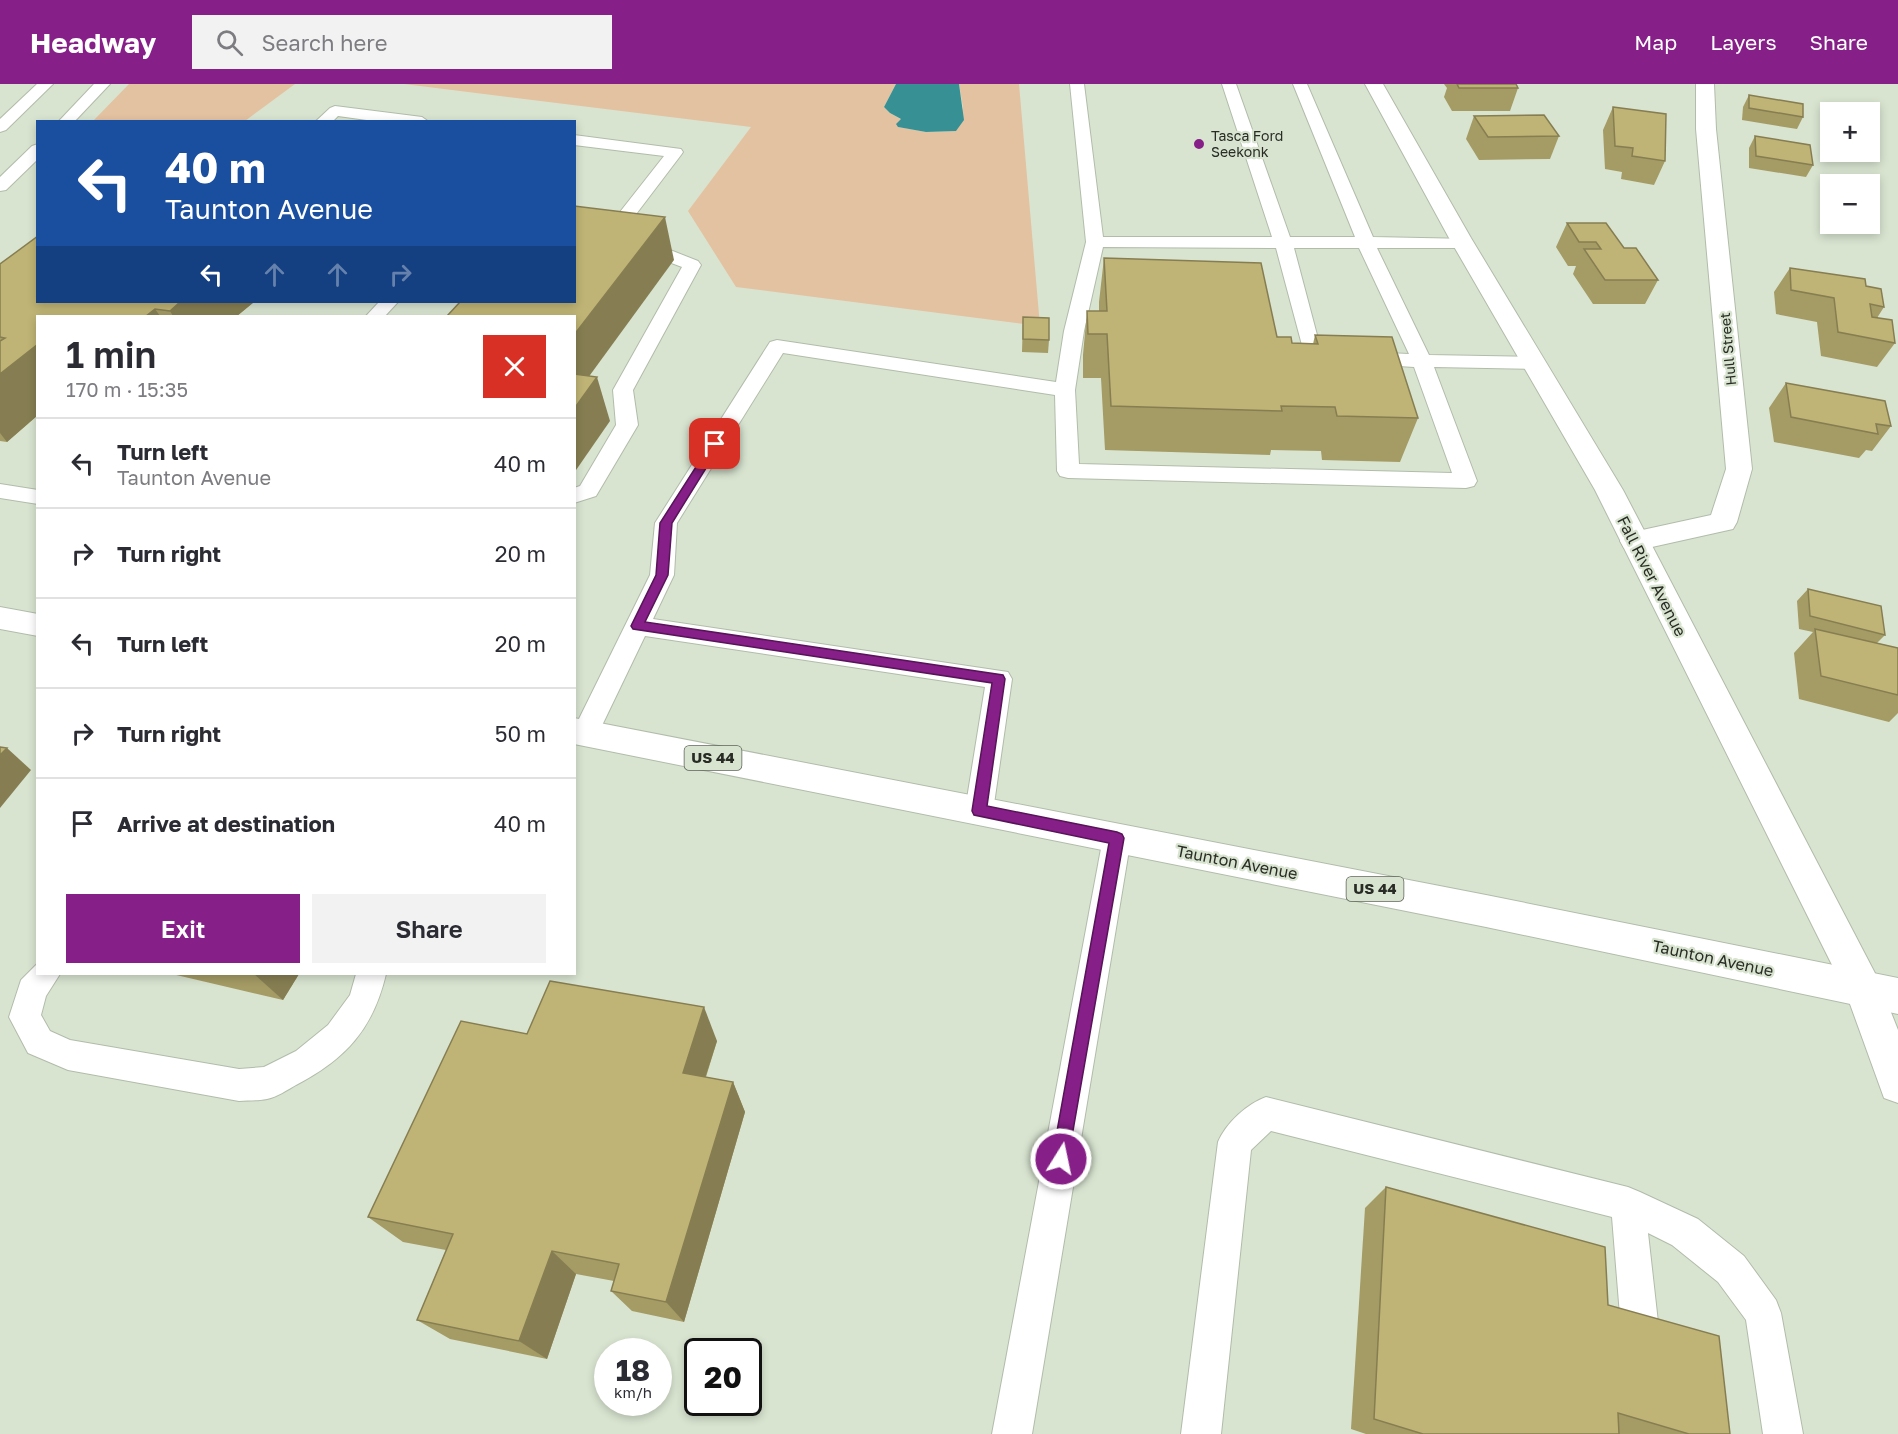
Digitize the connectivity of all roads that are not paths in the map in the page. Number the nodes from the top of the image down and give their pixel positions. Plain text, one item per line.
1 (46, 84) edge
2 (103, 84) edge
3 (1077, 84) edge
4 (1228, 84) edge
5 (1299, 84) edge
6 (1374, 84) edge
7 (1705, 84) edge
8 (67, 120) edge
9 (324, 120) edge
10 (406, 120) edge
11 (0, 127) edge
12 (576, 140) edge
13 (36, 151) edge
14 (0, 186) edge
15 (576, 231) edge
16 (611, 235) junction
17 (1095, 242) junction
18 (1283, 243) junction
19 (1366, 243) junction
20 (1464, 243) junction
21 (388, 303) edge
22 (376, 315) edge
23 (1422, 361) junction
24 (1534, 363) junction
25 (1065, 390) junction
26 (0, 491) edge
27 (576, 495) edge
28 (36, 497) edge
29 (1634, 541) junction
30 (0, 618) edge
31 (36, 625) edge
32 (637, 626) junction
33 (580, 732) edge
34 (979, 811) junction
35 (1117, 838) junction
36 (44, 975) edge
37 (372, 975) edge
38 (1881, 993) edge
39 (1898, 1084) edge
40 (1628, 1204) junction
41 (1641, 1340) edge
42 (1012, 1434) edge
43 (1201, 1434) edge
44 (1783, 1434) edge

1 - 11 lane
2 - 8 lane
3 - 17 lane
4 - 18 lane
5 - 19 lane
6 - 20 main road, Fall River Avenue
7 - 29 main road, Hull Street
9 - 10 lane
12 - 16 lane
13 - 14 lane
15 - 16 lane
16 - 27 lane
17 - 18 lane
17 - 25 lane
18 - 19 lane
18 - 23 lane
19 - 20 lane
19 - 23 lane
20 - 24 main road, Fall River Avenue
21 - 22 lane
23 - 24 lane
23 - 25 lane
24 - 29 main road, Fall River Avenue
25 - 32 lane
26 - 28 lane
29 - 38 main road, Fall River Avenue
30 - 31 main road
32 - 33 lane
32 - 34 lane
33 - 34 main road, Taunton Avenue / US 44
34 - 35 main road, Taunton Avenue / US 44
35 - 38 main road, Taunton Avenue / US 44
35 - 42 lane
36 - 37 lane
38 - 39 main road, Fall River Avenue
40 - 41 lane
40 - 43 lane
40 - 44 lane

